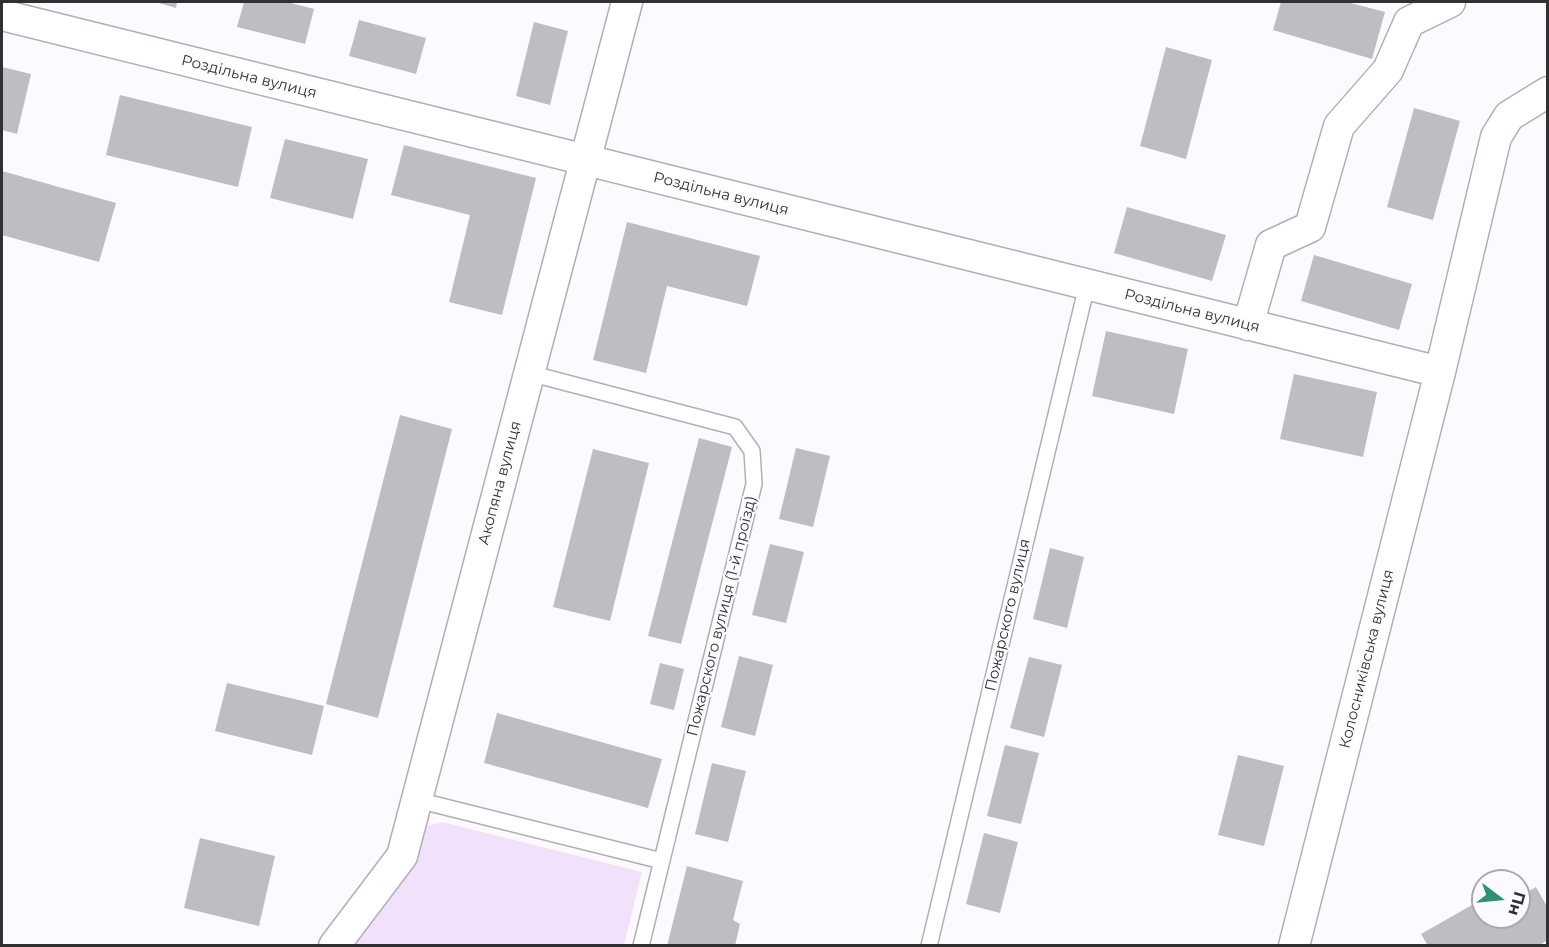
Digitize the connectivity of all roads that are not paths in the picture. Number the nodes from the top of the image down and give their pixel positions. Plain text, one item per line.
1 (627, 2) edge
2 (1450, 2) edge
3 (2, 15) edge
4 (1548, 92) edge
5 (586, 160) junction
6 (1087, 285) junction
7 (1248, 325) junction
8 (1440, 372) junction
9 (529, 374) junction
10 (417, 800) junction
11 (662, 861) junction
12 (334, 945) edge
13 (641, 945) edge
14 (929, 945) edge
15 (1294, 945) edge

1 - 5 street, Акопяна вулиця
2 - 7 street
3 - 5 street, Роздільна вулиця
4 - 8 street, Колосниківська вулиця
5 - 6 street, Роздільна вулиця
5 - 9 street, Акопяна вулиця
6 - 7 street, Роздільна вулиця
6 - 14 lane, Пожарского вулиця
7 - 8 street, Роздільна вулиця
8 - 15 street, Колосниківська вулиця
9 - 10 street, Акопяна вулиця
9 - 11 lane, Пожарского вулиця (1-й проїзд)
10 - 11 lane
10 - 12 street, Акопяна вулиця
11 - 13 lane, Пожарского вулиця (1-й проїзд)

